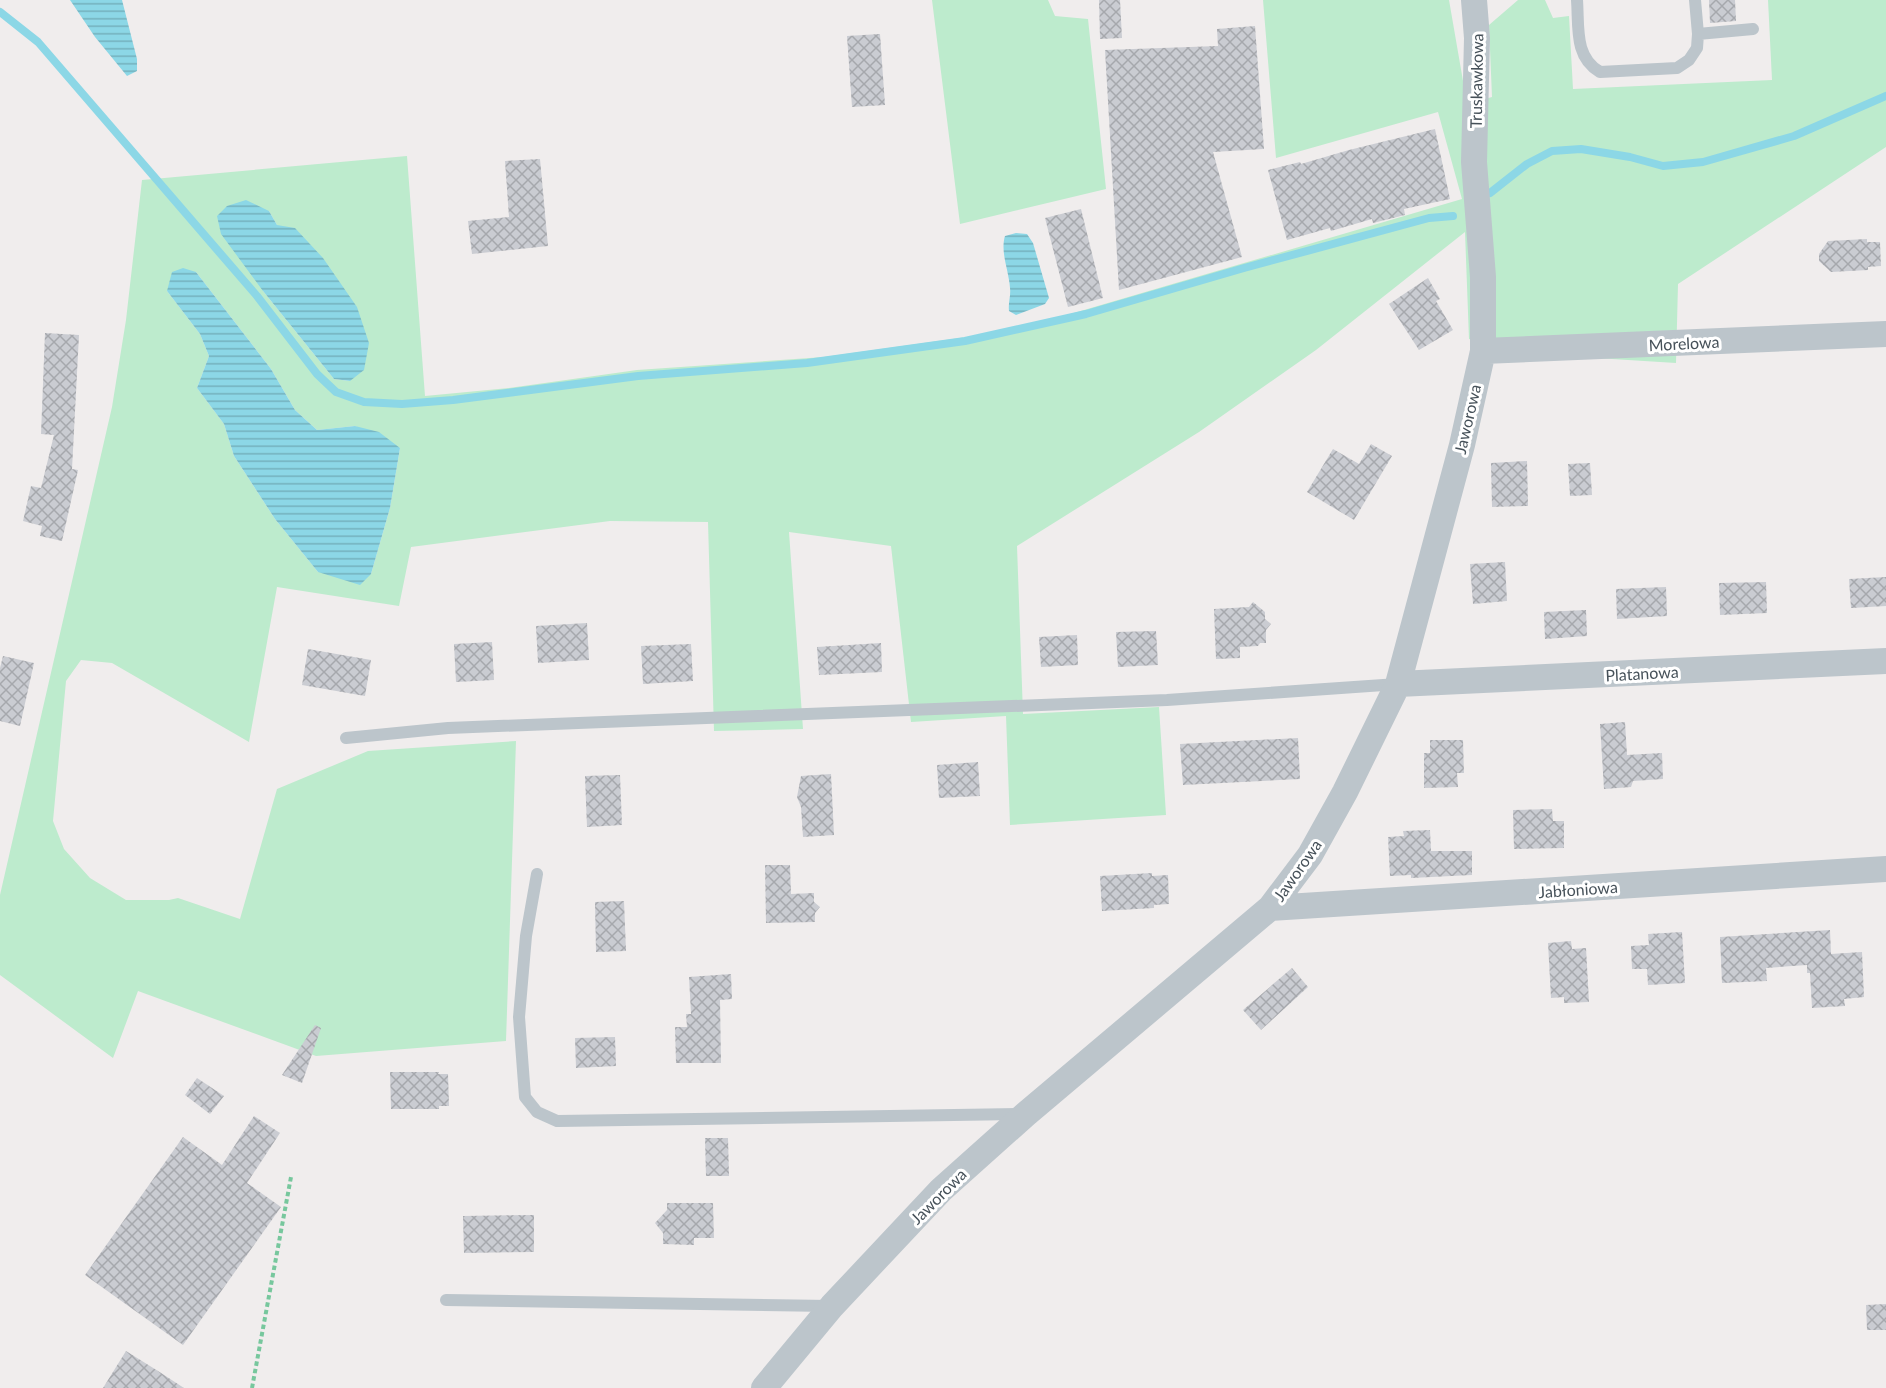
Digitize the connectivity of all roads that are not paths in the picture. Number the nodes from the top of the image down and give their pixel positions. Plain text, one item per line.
1 (1474, 0) edge
2 (1577, 0) edge
3 (1695, 0) edge
4 (1753, 29) dead end
5 (1698, 34) junction
6 (1474, 162) joint
7 (1886, 334) edge
8 (1483, 351) junction
9 (1886, 661) edge
10 (1398, 684) junction
11 (346, 738) dead end
12 (1886, 869) edge
13 (537, 874) dead end
14 (1270, 908) junction
15 (1026, 1114) junction
16 (446, 1300) dead end
17 (832, 1306) junction
18 (764, 1388) edge

1 - 6 street, Truskawkowa
2 - 5 lane
3 - 5 lane
4 - 5 lane
6 - 8 street, Jaworowa
7 - 8 street, Morelowa
8 - 10 street, Jaworowa
9 - 10 street, Platanowa
10 - 11 lane
10 - 14 street, Jaworowa
12 - 14 street, Jabłoniowa
13 - 15 lane
14 - 15 street, Jaworowa
15 - 17 street, Jaworowa
16 - 17 lane
17 - 18 street, Jaworowa

